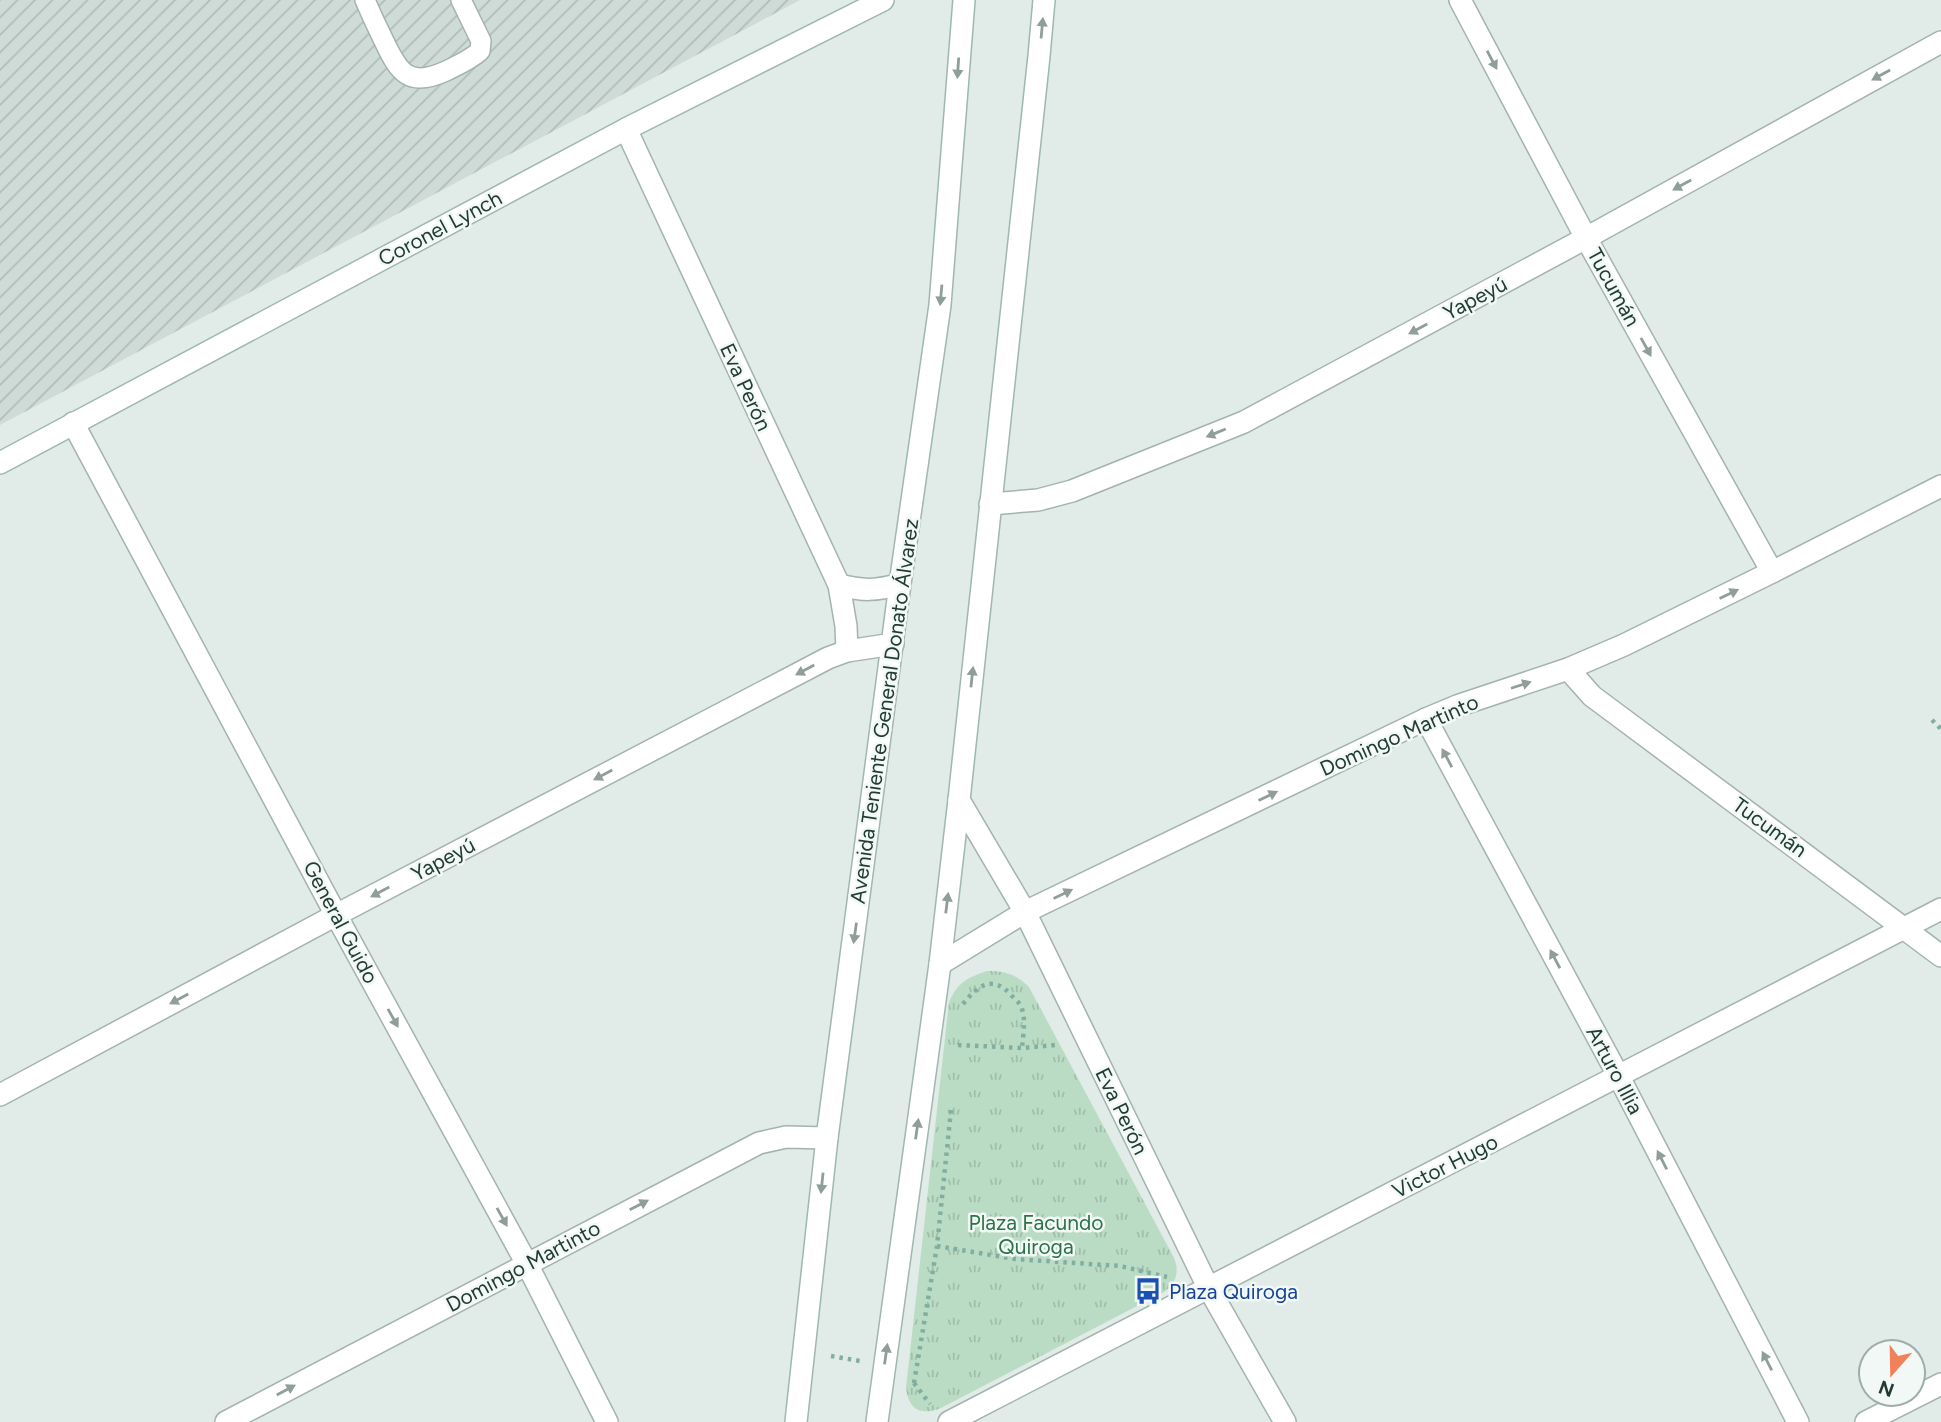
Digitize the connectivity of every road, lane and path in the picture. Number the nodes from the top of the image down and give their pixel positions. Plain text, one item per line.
1 (365, 0) edge
2 (461, 0) edge
3 (883, 0) edge
4 (964, 0) edge
5 (1044, 0) edge
6 (1460, 0) edge
7 (1941, 42) edge
8 (626, 129) junction
9 (1586, 238) junction
10 (73, 423) junction
11 (0, 463) edge
12 (1941, 486) edge
13 (990, 504) junction
14 (1772, 572) junction
15 (900, 584) junction
16 (839, 585) junction
17 (893, 644) junction
18 (847, 651) junction
19 (1568, 669) junction
20 (1426, 719) junction
21 (1932, 720) dead end
22 (1941, 729) edge
23 (959, 800) junction
24 (1941, 909) edge
25 (1025, 912) junction
26 (336, 915) junction
27 (1905, 928) junction
28 (1941, 956) edge
29 (940, 964) junction
30 (962, 1006) dead end
31 (959, 1032) dead end
32 (1056, 1045) dead end
33 (1022, 1048) junction
34 (1619, 1077) junction
35 (0, 1095) edge
36 (952, 1099) dead end
37 (827, 1138) junction
38 (937, 1246) junction
39 (527, 1264) junction
40 (1208, 1287) junction
41 (914, 1383) dead end
42 (1941, 1384) edge
43 (226, 1422) edge
44 (607, 1422) edge
45 (796, 1422) edge
46 (877, 1422) edge
47 (950, 1422) edge
48 (1285, 1422) edge
49 (1798, 1422) edge
50 (1866, 1422) edge

1 - 2 lane
3 - 8 street, Coronel Lynch
4 -> 15 street, Avenida Teniente General Donato Álvarez
13 -> 5 street
6 -> 9 street, Tucumán
7 -> 9 street, Yapeyú
8 - 10 street, Coronel Lynch
8 - 16 street, Eva Perón
9 -> 13 street, Yapeyú
9 -> 14 street, Tucumán
10 - 11 street, Coronel Lynch
10 - 26 street, General Guido
12 - 14 street, Domingo Martinto
23 -> 13 street
19 -> 14 street, Domingo Martinto
15 - 16 street
15 - 17 street, Avenida Teniente General Donato Álvarez
16 - 18 street, Eva Perón
17 - 18 street, Yapeyú
17 -> 37 street, Avenida Teniente General Donato Álvarez
18 -> 26 street, Yapeyú
20 -> 19 street, Domingo Martinto
19 - 27 street, Tucumán
25 -> 20 street, Domingo Martinto
34 -> 20 street, Arturo Illia
21 - 22 path
23 - 25 street, Eva Perón
29 -> 23 street
24 - 27 street, Victor Hugo
25 - 29 street, Domingo Martinto
25 - 40 street, Eva Perón
26 -> 35 street, Yapeyú
26 -> 39 street, General Guido
27 - 28 street, Tucumán
27 - 34 street, Victor Hugo
46 -> 29 street
30 - 33 path
31 - 33 path
32 - 33 path
34 - 40 street, Victor Hugo
49 -> 34 street, Arturo Illia
36 - 38 path
39 -> 37 street, Domingo Martinto
37 -> 45 street, Avenida Teniente General Donato Álvarez
38 - 40 path
38 - 41 path
43 -> 39 street, Domingo Martinto
39 - 44 street, General Guido
40 - 47 street, Victor Hugo
40 - 48 street, Eva Perón
42 - 50 street

